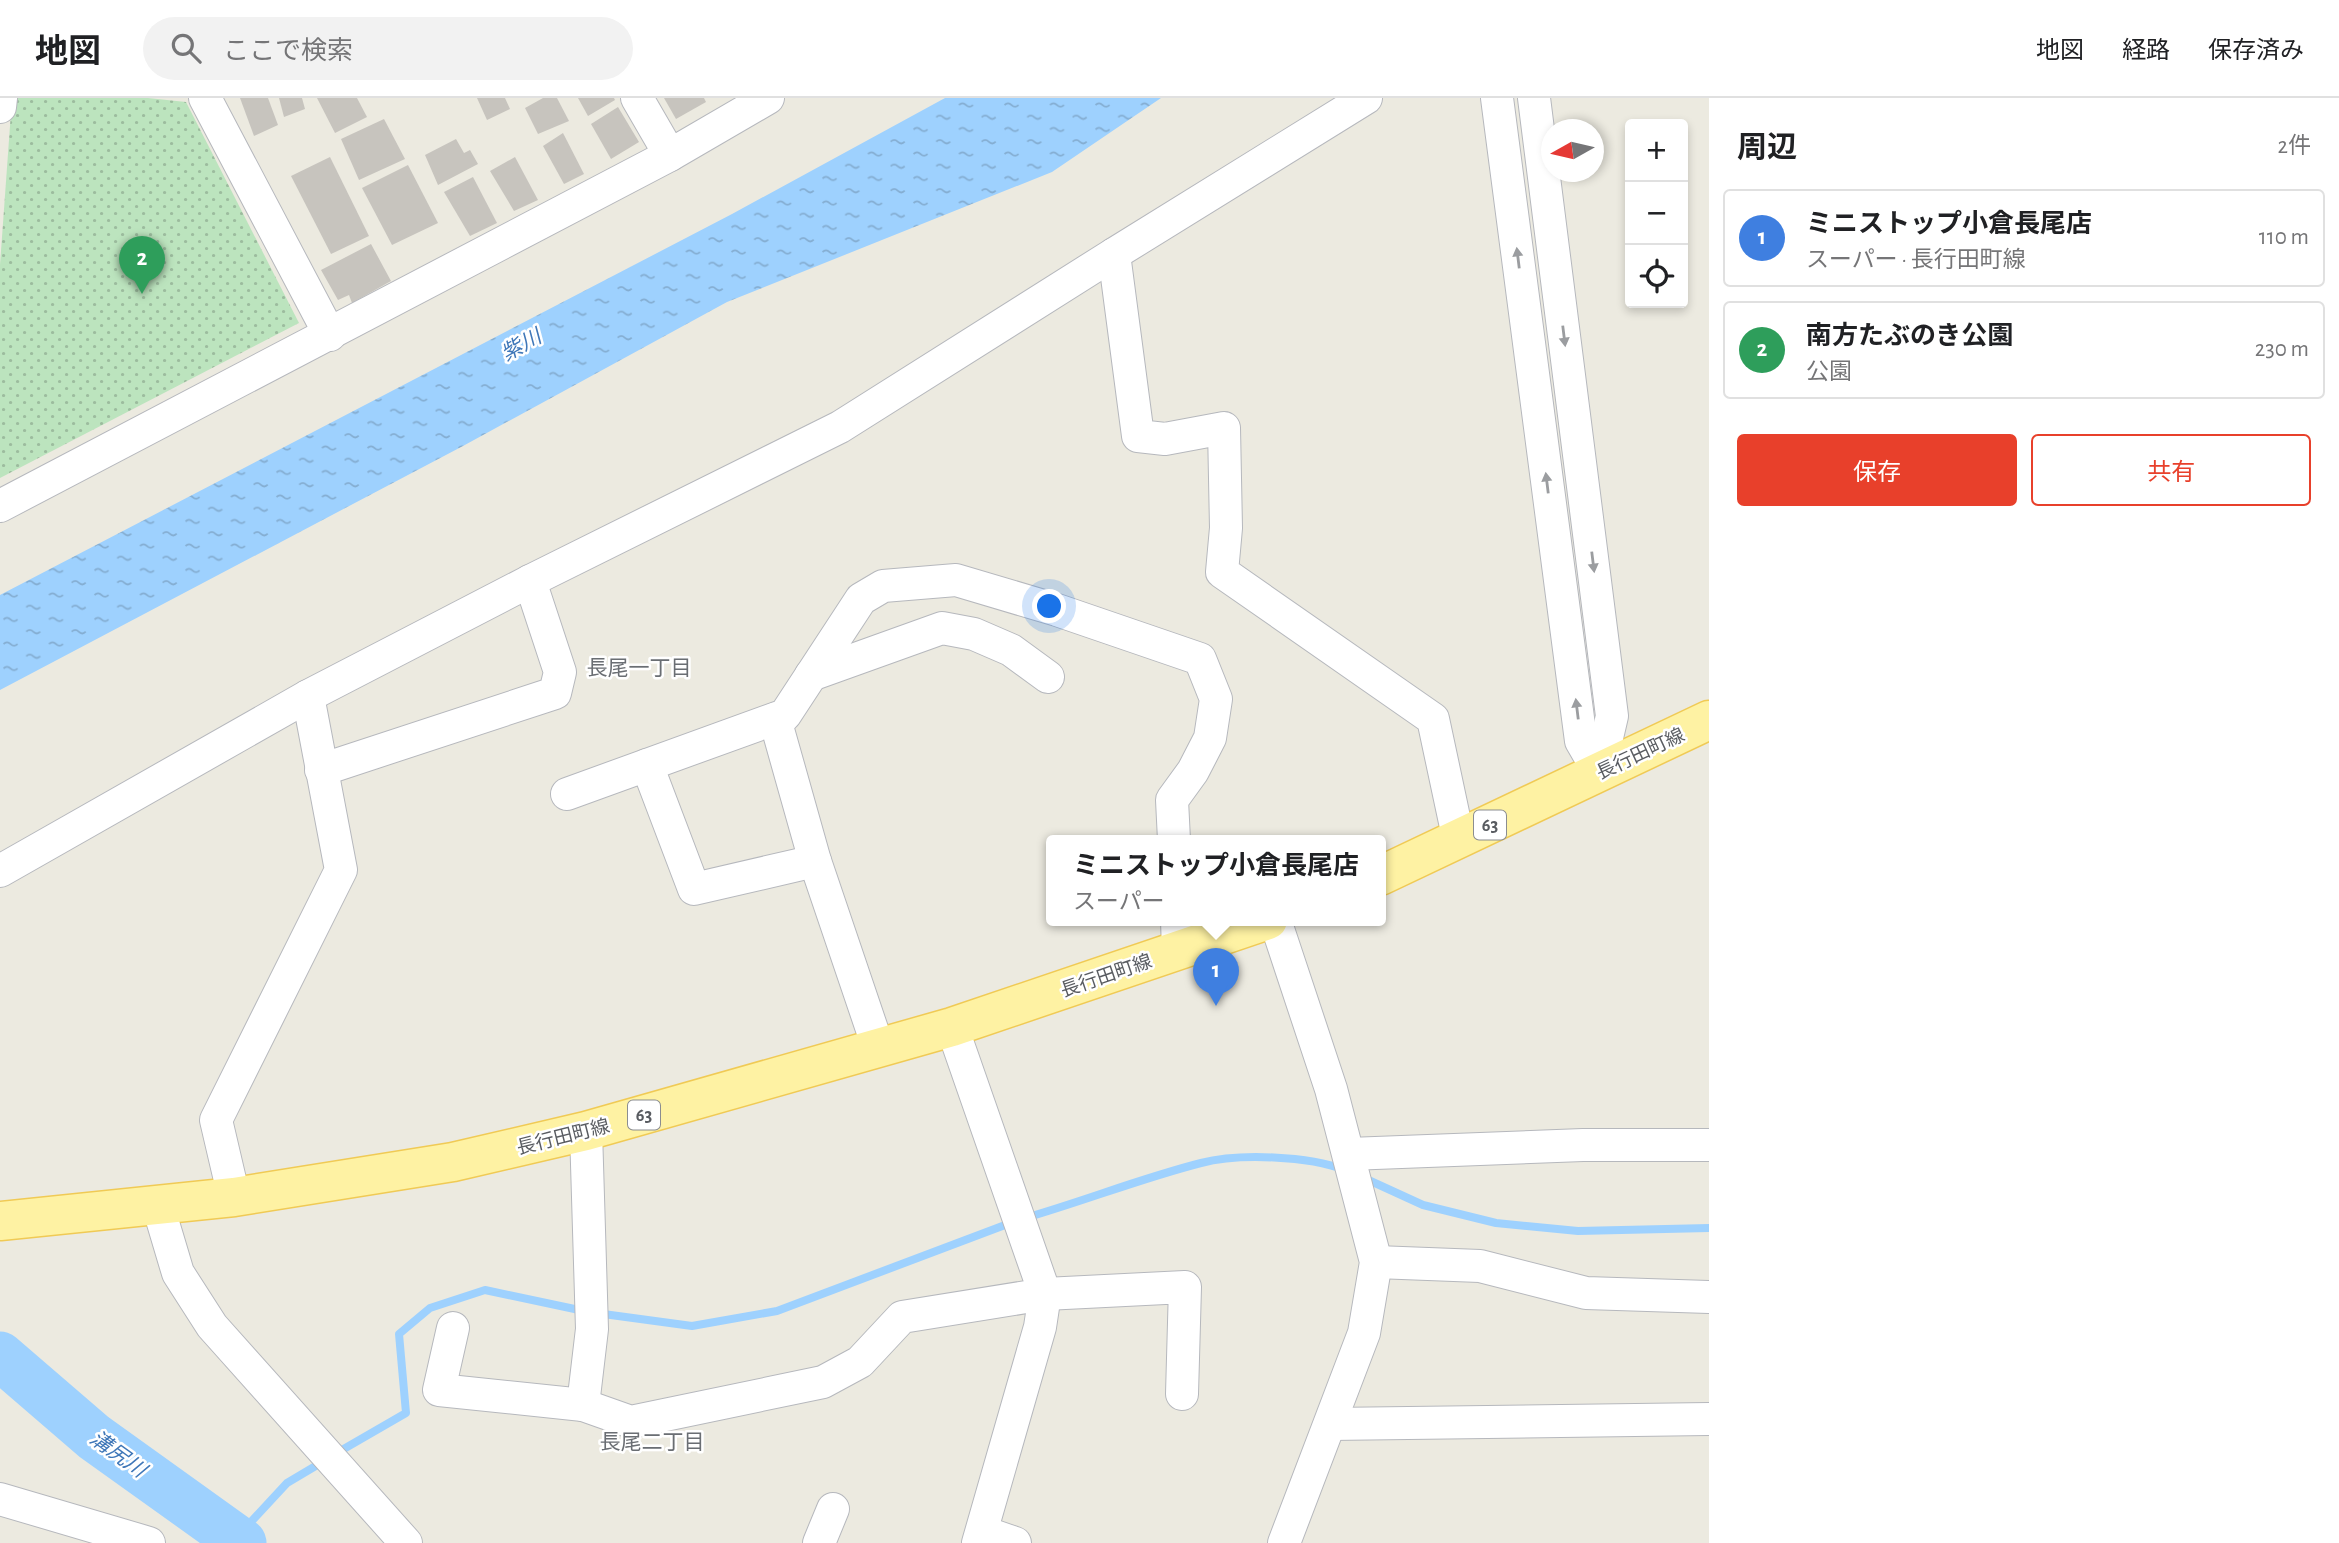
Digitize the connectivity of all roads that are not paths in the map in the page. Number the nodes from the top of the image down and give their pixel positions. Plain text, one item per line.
1 (1, 98) edge
2 (205, 98) edge
3 (637, 98) edge
4 (768, 98) edge
5 (1366, 98) edge
6 (1497, 98) edge
7 (1534, 98) edge
8 (0, 107) edge
9 (670, 155) junction
10 (1114, 254) junction
11 (330, 335) junction
12 (0, 506) edge
13 (530, 580) junction
14 (811, 675) junction
15 (1048, 677) dead end
16 (308, 696) junction
17 (775, 719) junction
18 (1709, 720) edge
19 (647, 765) junction
20 (321, 770) junction
21 (1599, 772) junction
22 (567, 794) dead end
23 (1174, 835) edge
24 (1459, 841) junction
25 (815, 861) junction
26 (0, 872) edge
27 (1386, 874) edge
28 (1234, 926) edge
29 (1277, 926) edge
30 (1177, 936) edge
31 (952, 1027) junction
32 (878, 1047) junction
33 (586, 1131) junction
34 (1709, 1145) edge
35 (1349, 1154) junction
36 (234, 1197) junction
37 (158, 1206) junction
38 (0, 1221) edge
39 (1376, 1262) junction
40 (1045, 1294) junction
41 (1709, 1297) edge
42 (453, 1328) dead end
43 (1182, 1394) dead end
44 (583, 1405) junction
45 (1709, 1419) edge
46 (1330, 1424) junction
47 (0, 1499) edge
48 (833, 1509) dead end
49 (981, 1538) edge
50 (149, 1543) edge
51 (406, 1543) edge
52 (819, 1543) edge
53 (1015, 1543) edge
54 (1284, 1543) edge

1 - 8 street
2 - 11 street
3 - 9 street
4 - 9 street
5 - 10 street
21 -> 6 street
7 -> 21 street
9 - 11 street
10 - 13 street
10 - 24 street
11 - 12 street
13 - 16 street
13 - 20 street
14 - 15 street
14 - 17 street
14 - 23 street
16 - 20 street
16 - 26 street
17 - 19 street
17 - 25 street
18 - 21 main road, 長行田町線 / 63
19 - 22 street
19 - 25 street
20 - 36 street
21 - 24 main road, 長行田町線 / 63
24 - 27 main road, 長行田町線 / 63
25 - 32 street
28 - 30 main road, 長行田町線 / 63
29 - 35 street
30 - 31 main road, 長行田町線 / 63
31 - 32 main road, 長行田町線 / 63
31 - 40 street
32 - 33 main road, 長行田町線 / 63
33 - 36 main road, 長行田町線 / 63
33 - 44 street
34 - 35 street
35 - 39 street
36 - 37 main road, 長行田町線 / 63
37 - 38 main road, 長行田町線 / 63
37 - 51 street
39 - 41 street
39 - 46 street
40 - 43 street
40 - 44 street
40 - 49 street
42 - 44 street
45 - 46 street
46 - 54 street
47 - 50 street
48 - 52 street
49 - 53 street

